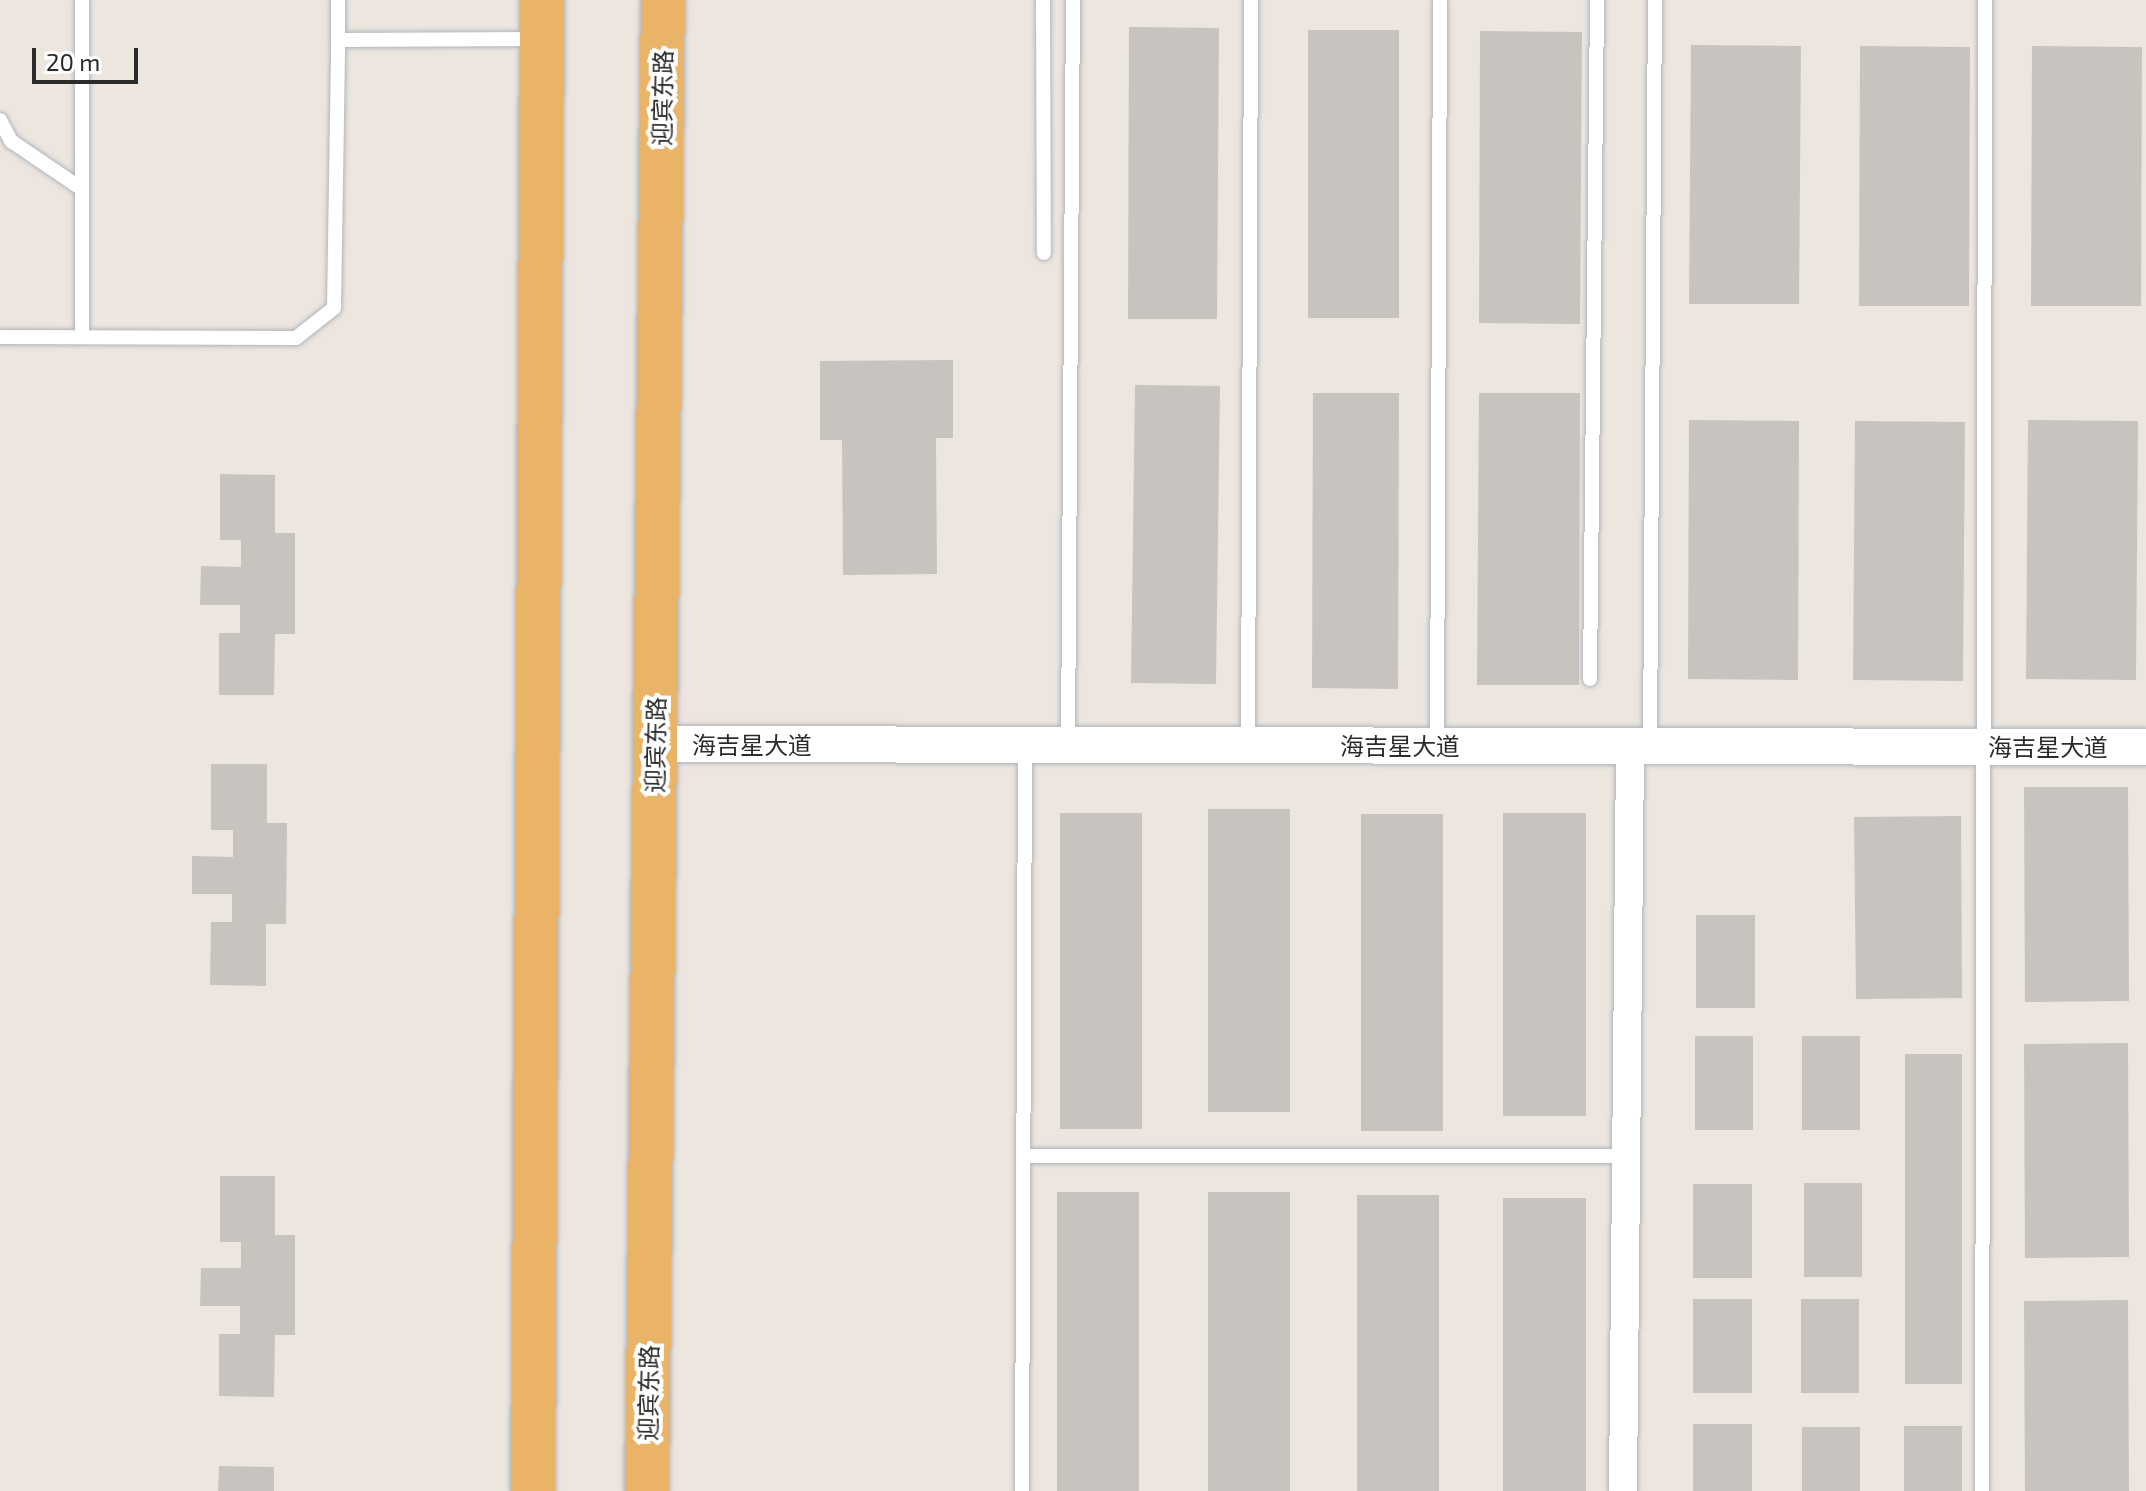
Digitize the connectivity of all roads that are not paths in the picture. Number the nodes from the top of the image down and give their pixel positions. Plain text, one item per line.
1 (82, 0) edge
2 (338, 0) edge
3 (663, 0) edge
4 (1043, 0) edge
5 (1073, 0) edge
6 (1251, 0) edge
7 (1440, 0) edge
8 (1597, 0) edge
9 (1655, 0) edge
10 (1985, 0) edge
11 (541, 20) edge
12 (338, 40) junction
13 (0, 120) edge
14 (82, 189) junction
15 (1044, 253) dead end
16 (0, 337) edge
17 (82, 337) junction
18 (1590, 679) dead end
19 (655, 744) junction
20 (1025, 745) junction
21 (1068, 746) junction
22 (1248, 746) junction
23 (1437, 746) junction
24 (1640, 747) junction
25 (1980, 747) junction
26 (2146, 747) edge
27 (1023, 1156) junction
28 (1626, 1156) junction
29 (533, 1491) edge
30 (647, 1491) edge
31 (1022, 1491) edge
32 (1623, 1491) edge
33 (1982, 1491) edge

1 - 14 lane
2 - 12 lane
3 - 19 highway, 迎宾东路
4 - 15 lane
5 - 21 lane
6 - 22 lane
7 - 23 lane
8 - 18 lane
9 - 24 lane
10 - 25 lane
11 - 12 lane
11 - 29 highway
12 - 17 lane
13 - 14 lane
14 - 17 lane
16 - 17 lane
19 - 20 street, 海吉星大道
19 - 30 highway, 迎宾东路
20 - 21 street, 海吉星大道
20 - 27 lane
21 - 22 street, 海吉星大道
22 - 23 street, 海吉星大道
23 - 24 street, 海吉星大道
24 - 25 street, 海吉星大道
24 - 28 street
25 - 26 street, 海吉星大道
25 - 33 lane
27 - 28 lane
27 - 31 lane
28 - 32 street

